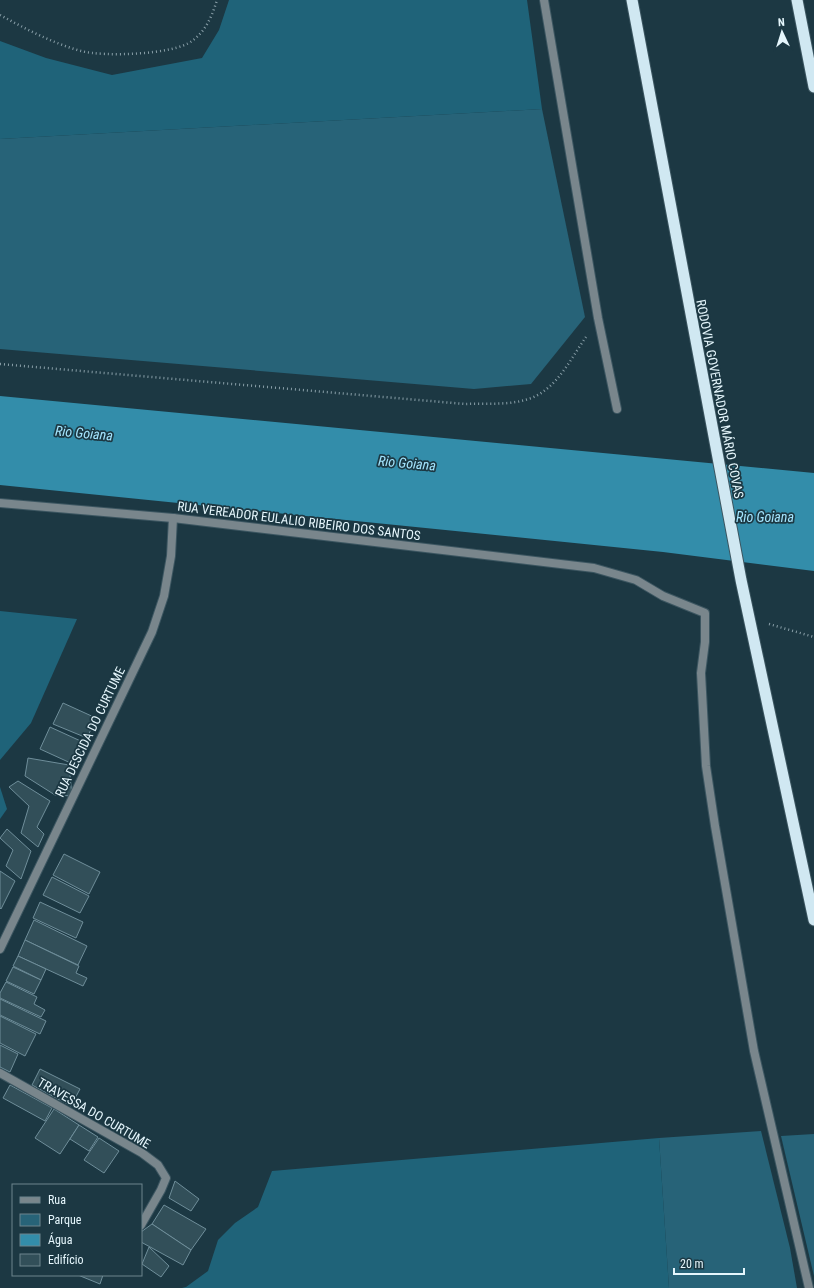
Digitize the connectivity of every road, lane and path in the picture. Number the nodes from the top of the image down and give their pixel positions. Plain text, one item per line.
1 (217, 0) edge
2 (544, 0) edge
3 (632, 0) edge
4 (797, 0) edge
5 (0, 15) edge
6 (814, 87) edge
7 (598, 318) junction
8 (0, 364) edge
9 (616, 409) dead end
10 (0, 503) edge
11 (173, 518) junction
12 (749, 619) junction
13 (814, 637) edge
14 (814, 920) edge
15 (0, 949) edge
16 (0, 1073) edge
17 (142, 1223) edge
18 (809, 1288) edge

1 - 5 path
2 - 7 street
3 - 12 highway, RODOVIA GOVERNADOR MÁRIO COVAS
4 - 6 highway
7 - 8 path
7 - 9 street
10 - 11 street, RUA VEREADOR EULALIO RIBEIRO DOS SANTOS
11 - 15 street, RUA DESCIDA DO CURTUME
11 - 18 street, RUA VEREADOR EULALIO RIBEIRO DOS SANTOS
12 - 13 path
12 - 14 highway, RODOVIA GOVERNADOR MÁRIO COVAS
16 - 17 street, TRAVESSA DO CURTUME

